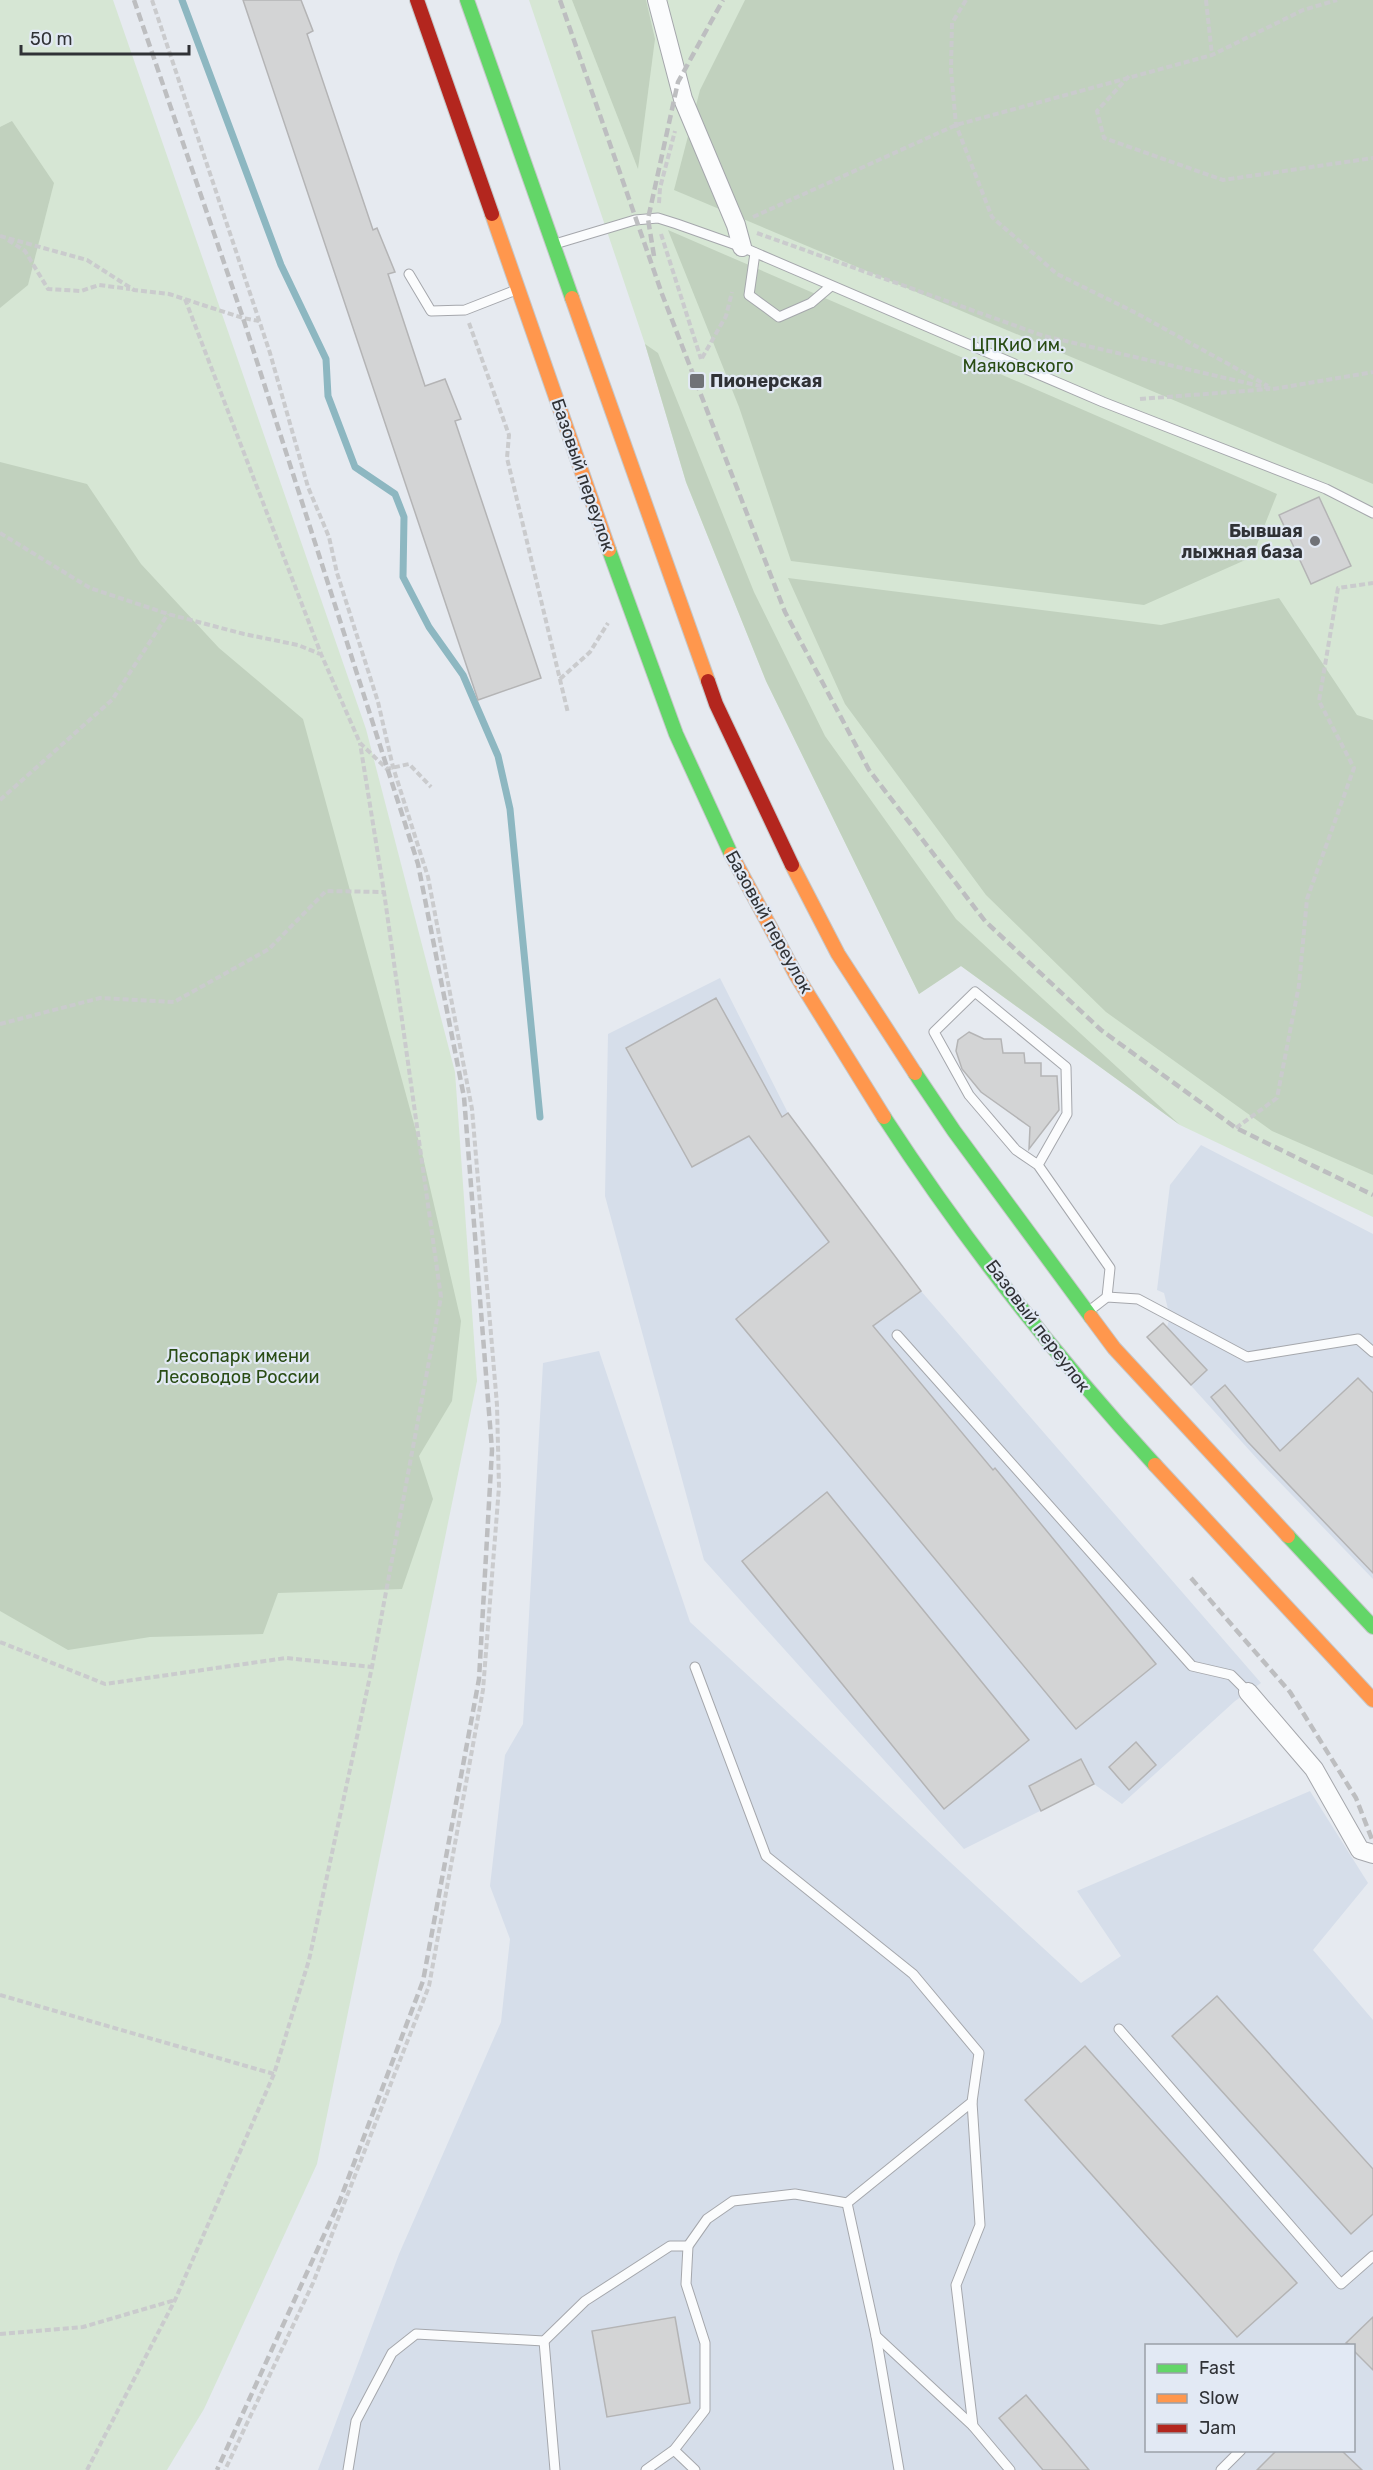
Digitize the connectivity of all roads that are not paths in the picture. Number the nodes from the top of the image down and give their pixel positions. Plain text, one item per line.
1 (417, 0) edge
2 (467, 0) edge
3 (657, 0) edge
4 (553, 244) junction
5 (749, 250) junction
6 (409, 274) dead end
7 (831, 286) junction
8 (518, 289) junction
9 (1373, 513) edge
10 (1038, 1165) junction
11 (1107, 1297) junction
12 (1087, 1312) junction
13 (897, 1335) dead end
14 (1373, 1352) edge
15 (1373, 1628) edge
16 (695, 1667) dead end
17 (1248, 1692) joint
18 (1373, 1700) edge
19 (1373, 1854) edge
20 (1119, 2029) dead end
21 (972, 2102) junction
22 (847, 2203) junction
23 (688, 2246) junction
24 (1373, 2256) edge
25 (876, 2336) junction
26 (544, 2341) junction
27 (973, 2426) junction
28 (674, 2450) junction
29 (1240, 2452) edge
30 (348, 2470) edge
31 (555, 2470) edge
32 (646, 2470) edge
33 (695, 2470) edge
34 (899, 2470) edge
35 (1010, 2470) edge
36 (1221, 2470) edge

1 - 8 main road, Базовый переулок
2 - 4 main road
3 - 5 street
4 - 5 lane
4 - 12 main road
5 - 7 lane
5 - 7 lane
6 - 8 lane
7 - 9 lane
8 - 18 main road, Базовый переулок
10 - 10 lane
10 - 11 lane
11 - 12 lane
11 - 14 lane
12 - 15 main road
13 - 17 lane
16 - 21 lane
17 - 19 street
20 - 24 lane
21 - 22 lane
21 - 27 lane
22 - 23 lane
22 - 25 lane
23 - 26 lane
23 - 28 lane
25 - 27 lane
25 - 34 lane
26 - 30 lane
26 - 31 lane
27 - 35 lane
28 - 32 lane
28 - 33 lane
29 - 36 lane

